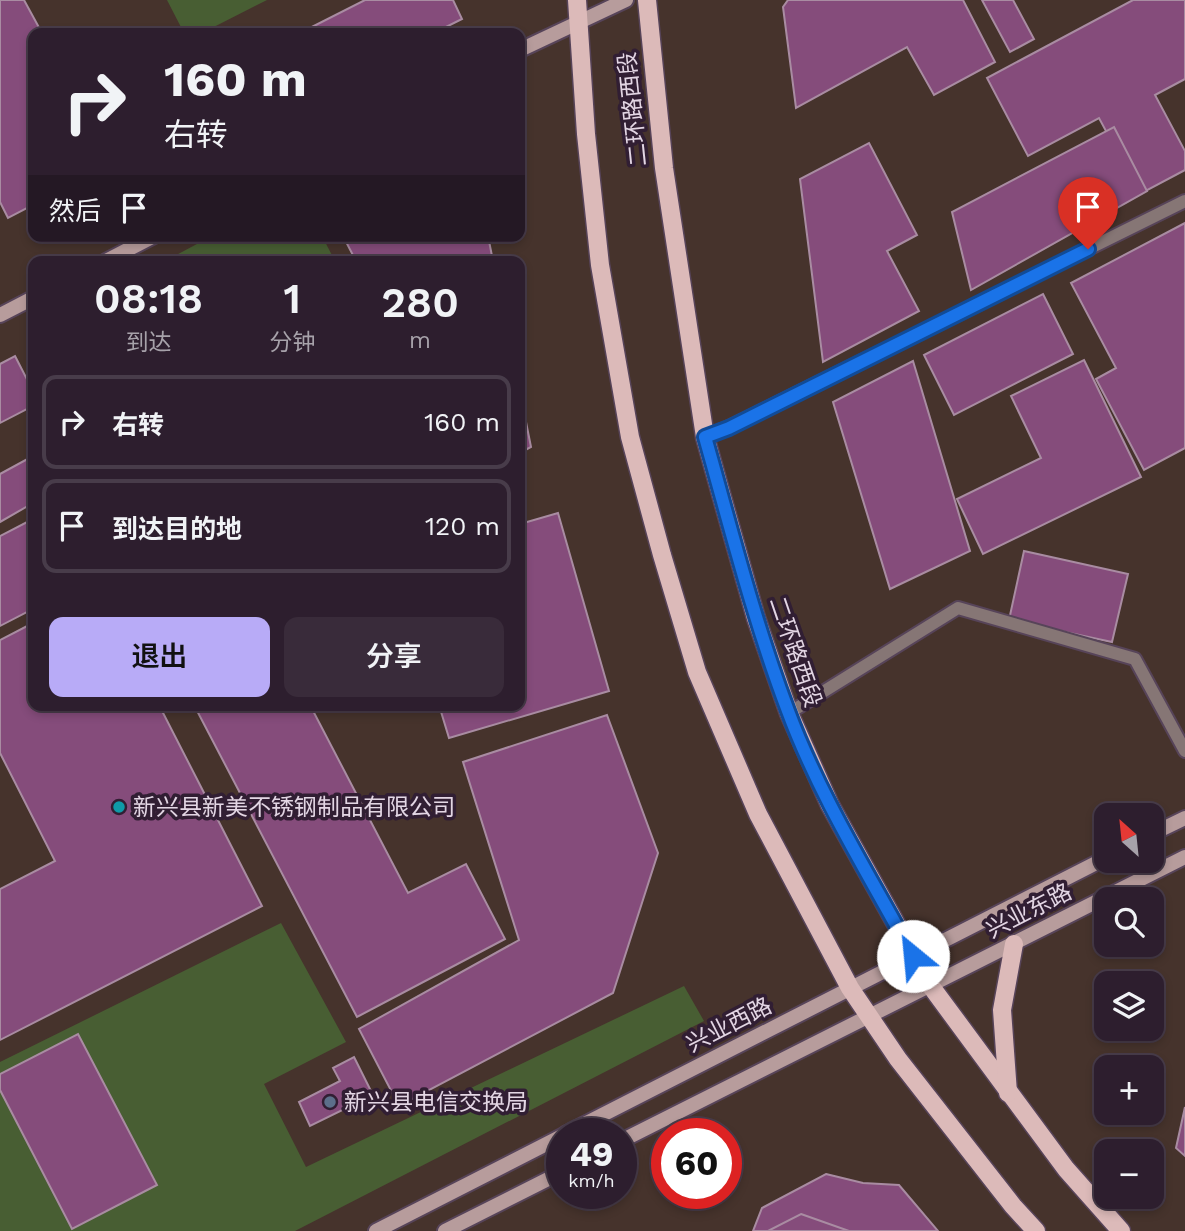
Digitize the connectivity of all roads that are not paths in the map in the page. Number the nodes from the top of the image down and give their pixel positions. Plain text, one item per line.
1 (577, 0) edge
2 (626, 0) edge
3 (647, 0) edge
4 (577, 22) junction
5 (525, 48) edge
6 (1185, 201) edge
7 (142, 242) edge
8 (116, 256) edge
9 (28, 301) edge
10 (0, 315) edge
11 (705, 437) junction
12 (789, 713) junction
13 (1185, 751) edge
14 (1185, 818) edge
15 (1164, 829) edge
16 (1185, 856) edge
17 (1094, 864) edge
18 (1014, 944) junction
19 (913, 956) junction
20 (930, 985) junction
21 (849, 988) junction
22 (867, 1016) junction
23 (1008, 1093) junction
24 (597, 1118) edge
25 (637, 1133) edge
26 (546, 1144) edge
27 (546, 1180) edge
28 (376, 1231) edge
29 (445, 1231) edge
30 (1036, 1231) edge
31 (1121, 1231) edge

1 - 4 main road, 二环路西段
2 - 4 street
3 - 11 main road, 二环路西段
4 - 5 street
4 - 21 main road, 二环路西段
6 - 11 lane
7 - 8 street
9 - 10 street
11 - 12 main road, 二环路西段
12 - 13 lane
12 - 19 main road, 二环路西段
14 - 15 street
16 - 18 street, 兴业东路
17 - 19 street, 兴业东路
18 - 20 street, 兴业东路
18 - 23 main road
19 - 20 main road, 二环路西段
19 - 21 street, 兴业西路
20 - 22 street
20 - 23 main road, 二环路西段
21 - 22 main road, 二环路西段
21 - 24 street, 兴业西路
22 - 25 street
22 - 30 main road, 二环路西段
23 - 31 main road, 二环路西段
26 - 28 street, 兴业西路
27 - 29 street

